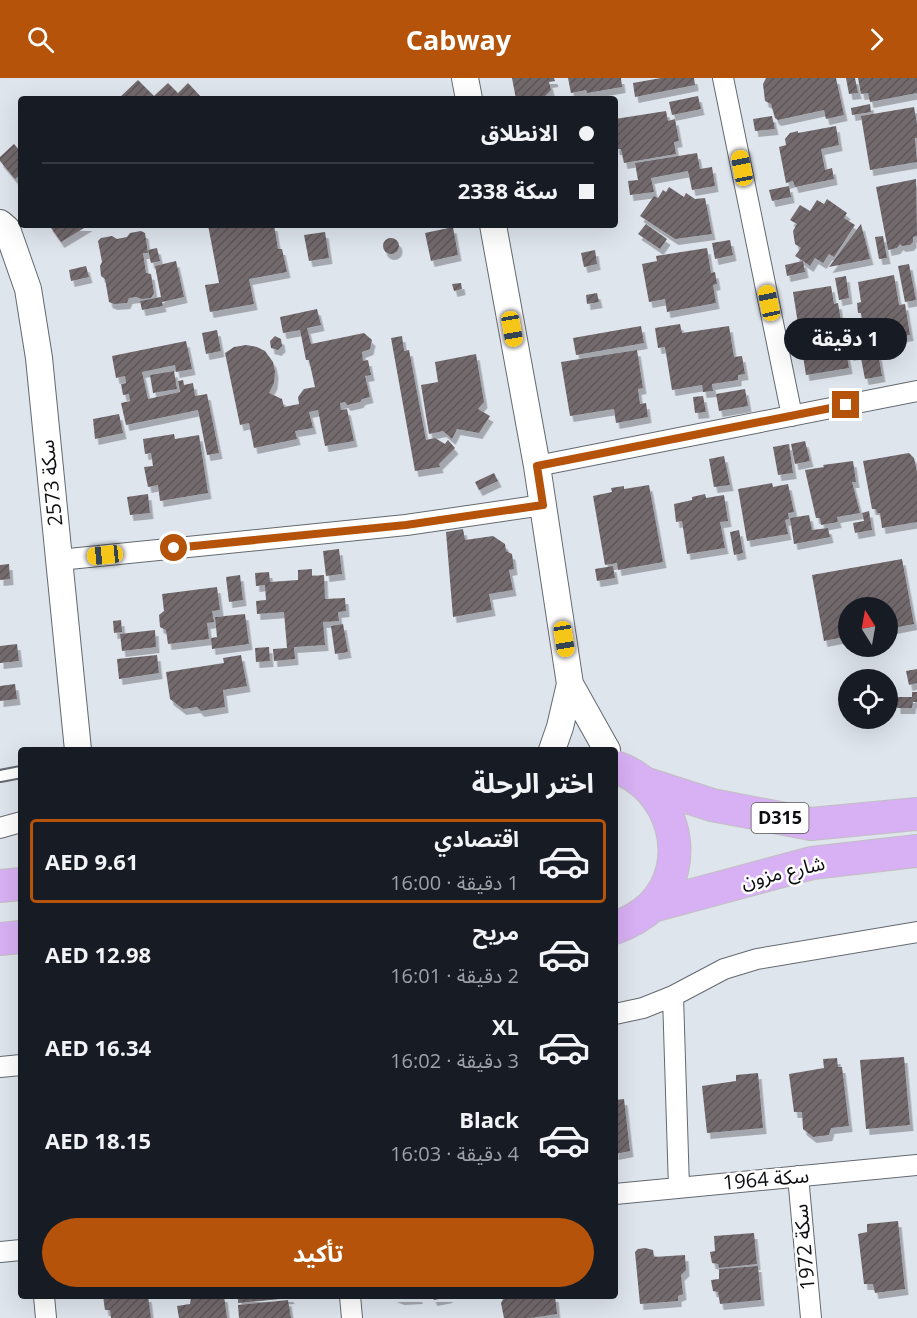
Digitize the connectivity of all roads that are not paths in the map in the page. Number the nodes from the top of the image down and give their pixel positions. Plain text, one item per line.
1 (465, 78) edge
2 (723, 78) edge
3 (468, 96) edge
4 (0, 223) edge
5 (494, 228) edge
6 (917, 391) edge
7 (792, 416) junction
8 (537, 466) junction
9 (543, 505) junction
10 (58, 560) junction
11 (570, 684) junction
12 (78, 747) edge
13 (553, 747) edge
14 (605, 747) edge
15 (618, 765) edge
16 (18, 773) edge
17 (0, 776) edge
18 (647, 784) junction
19 (917, 814) edge
20 (18, 823) edge
21 (0, 828) edge
22 (917, 851) edge
23 (18, 880) edge
24 (18, 884) edge
25 (0, 885) edge
26 (652, 906) junction
27 (618, 927) edge
28 (917, 932) edge
29 (18, 937) edge
30 (0, 939) edge
31 (673, 996) junction
32 (618, 1013) edge
33 (18, 1065) edge
34 (0, 1067) edge
35 (917, 1165) edge
36 (798, 1176) junction
37 (679, 1188) junction
38 (618, 1194) edge
39 (18, 1250) edge
40 (0, 1252) edge
41 (44, 1299) edge
42 (350, 1299) edge
43 (46, 1318) edge
44 (352, 1318) edge
45 (811, 1318) edge

1 - 3 street
2 - 7 street
4 - 10 street, سكة 2573
5 - 8 street
6 - 7 street
7 - 8 street
8 - 9 street
9 - 10 street
9 - 11 street
10 - 12 street, سكة 2573
11 - 13 street
11 - 14 street
15 - 18 main road, D315
16 - 17 lane
18 - 19 main road, شارع مزون / D315
18 - 26 main road, D315
20 - 21 street
22 - 26 main road, شارع مزون / D315
23 - 25 street
24 - 25 main road
26 - 27 main road, D315
28 - 31 street
29 - 30 main road
31 - 32 street
31 - 37 street
33 - 34 street
35 - 36 street, سكة 1964
36 - 37 street, سكة 1964
36 - 45 street, سكة 1972
37 - 38 street, سكة 1964
39 - 40 street
41 - 43 street
42 - 44 street

